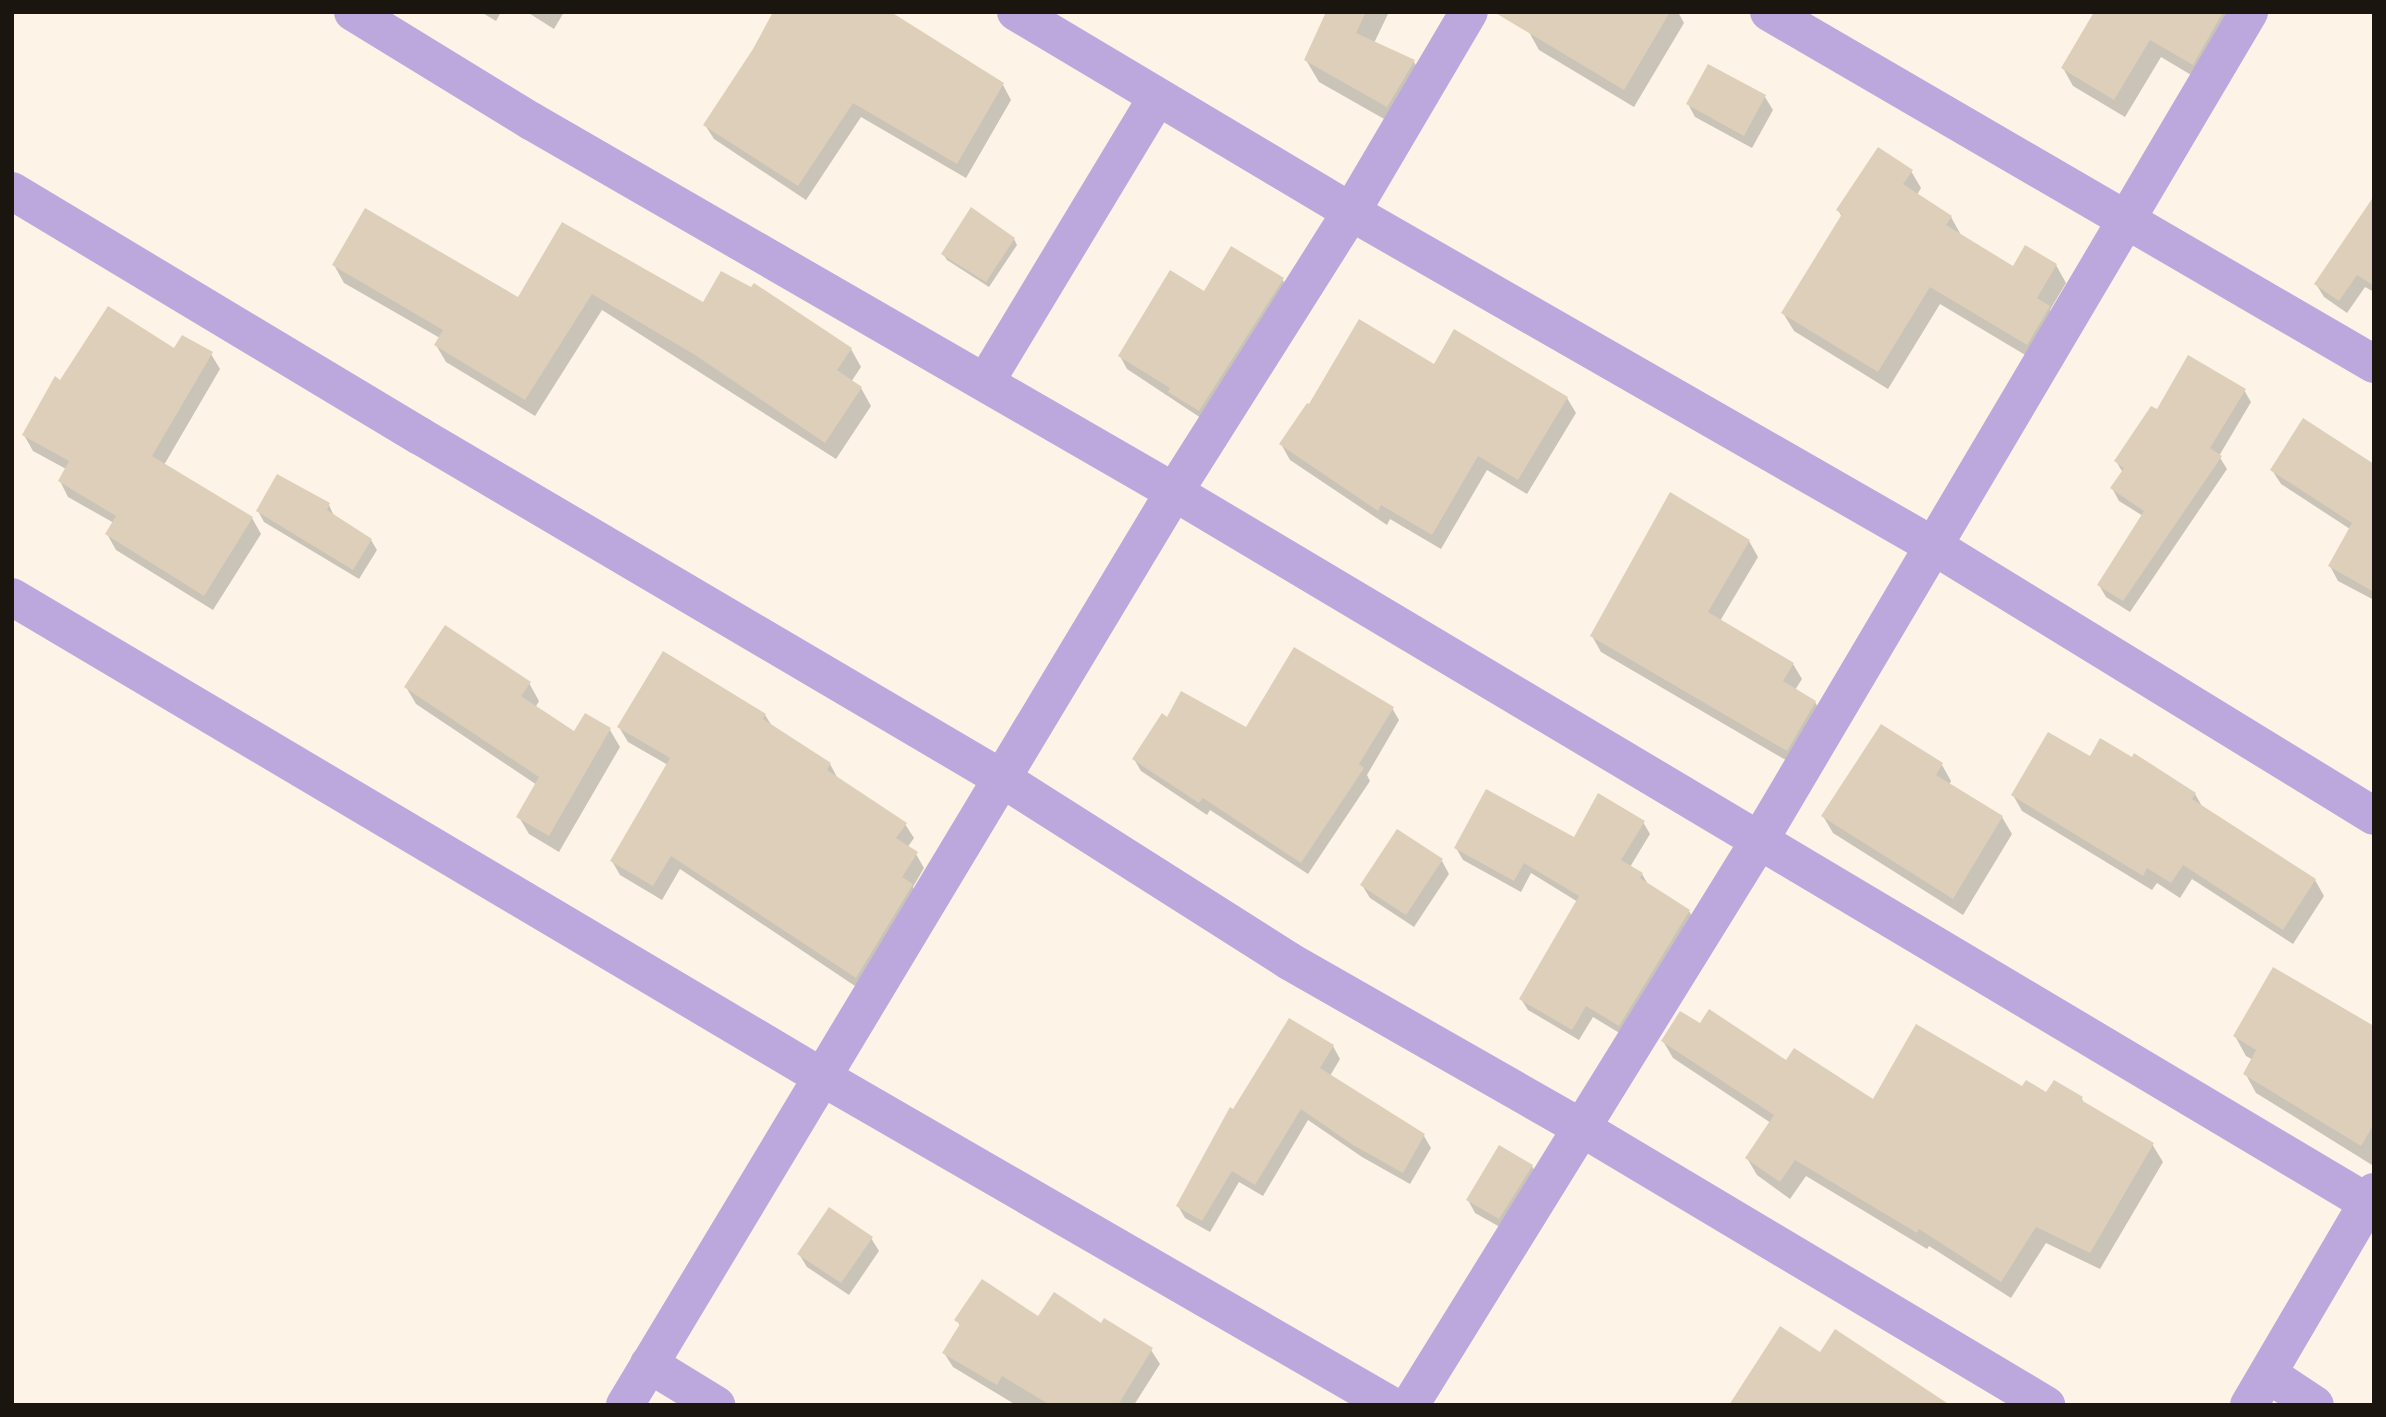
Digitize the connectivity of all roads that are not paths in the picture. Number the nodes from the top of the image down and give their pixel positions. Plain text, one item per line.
1 (353, 12) edge
2 (1016, 12) edge
3 (1469, 12) edge
4 (1769, 12) edge
5 (2249, 12) edge
6 (1157, 98) junction
7 (12, 191) edge
8 (1351, 212) junction
9 (2126, 222) junction
10 (2374, 364) edge
11 (986, 381) junction
12 (1174, 492) junction
13 (1932, 545) junction
14 (12, 597) edge
15 (1001, 778) junction
16 (2374, 816) edge
17 (1759, 841) junction
18 (822, 1077) junction
19 (1580, 1127) junction
20 (2371, 1198) edge
21 (649, 1364) junction
22 (2258, 1390) edge
23 (625, 1405) edge
24 (716, 1405) edge
25 (1390, 1405) edge
26 (1410, 1405) edge
27 (2046, 1405) edge
28 (2315, 1405) edge

1 - 11 street
2 - 6 street
3 - 8 street
4 - 9 street
5 - 9 street
6 - 8 street
6 - 11 street
7 - 15 street
8 - 12 street
8 - 13 street
9 - 10 street
9 - 13 street
11 - 12 street
12 - 15 street
12 - 17 street
13 - 16 street
13 - 17 street
14 - 18 street
15 - 18 street
15 - 19 street
17 - 19 street
17 - 20 street
18 - 21 street
18 - 25 street
19 - 26 street
19 - 27 street
20 - 22 street
21 - 23 street
21 - 24 street
22 - 28 street

